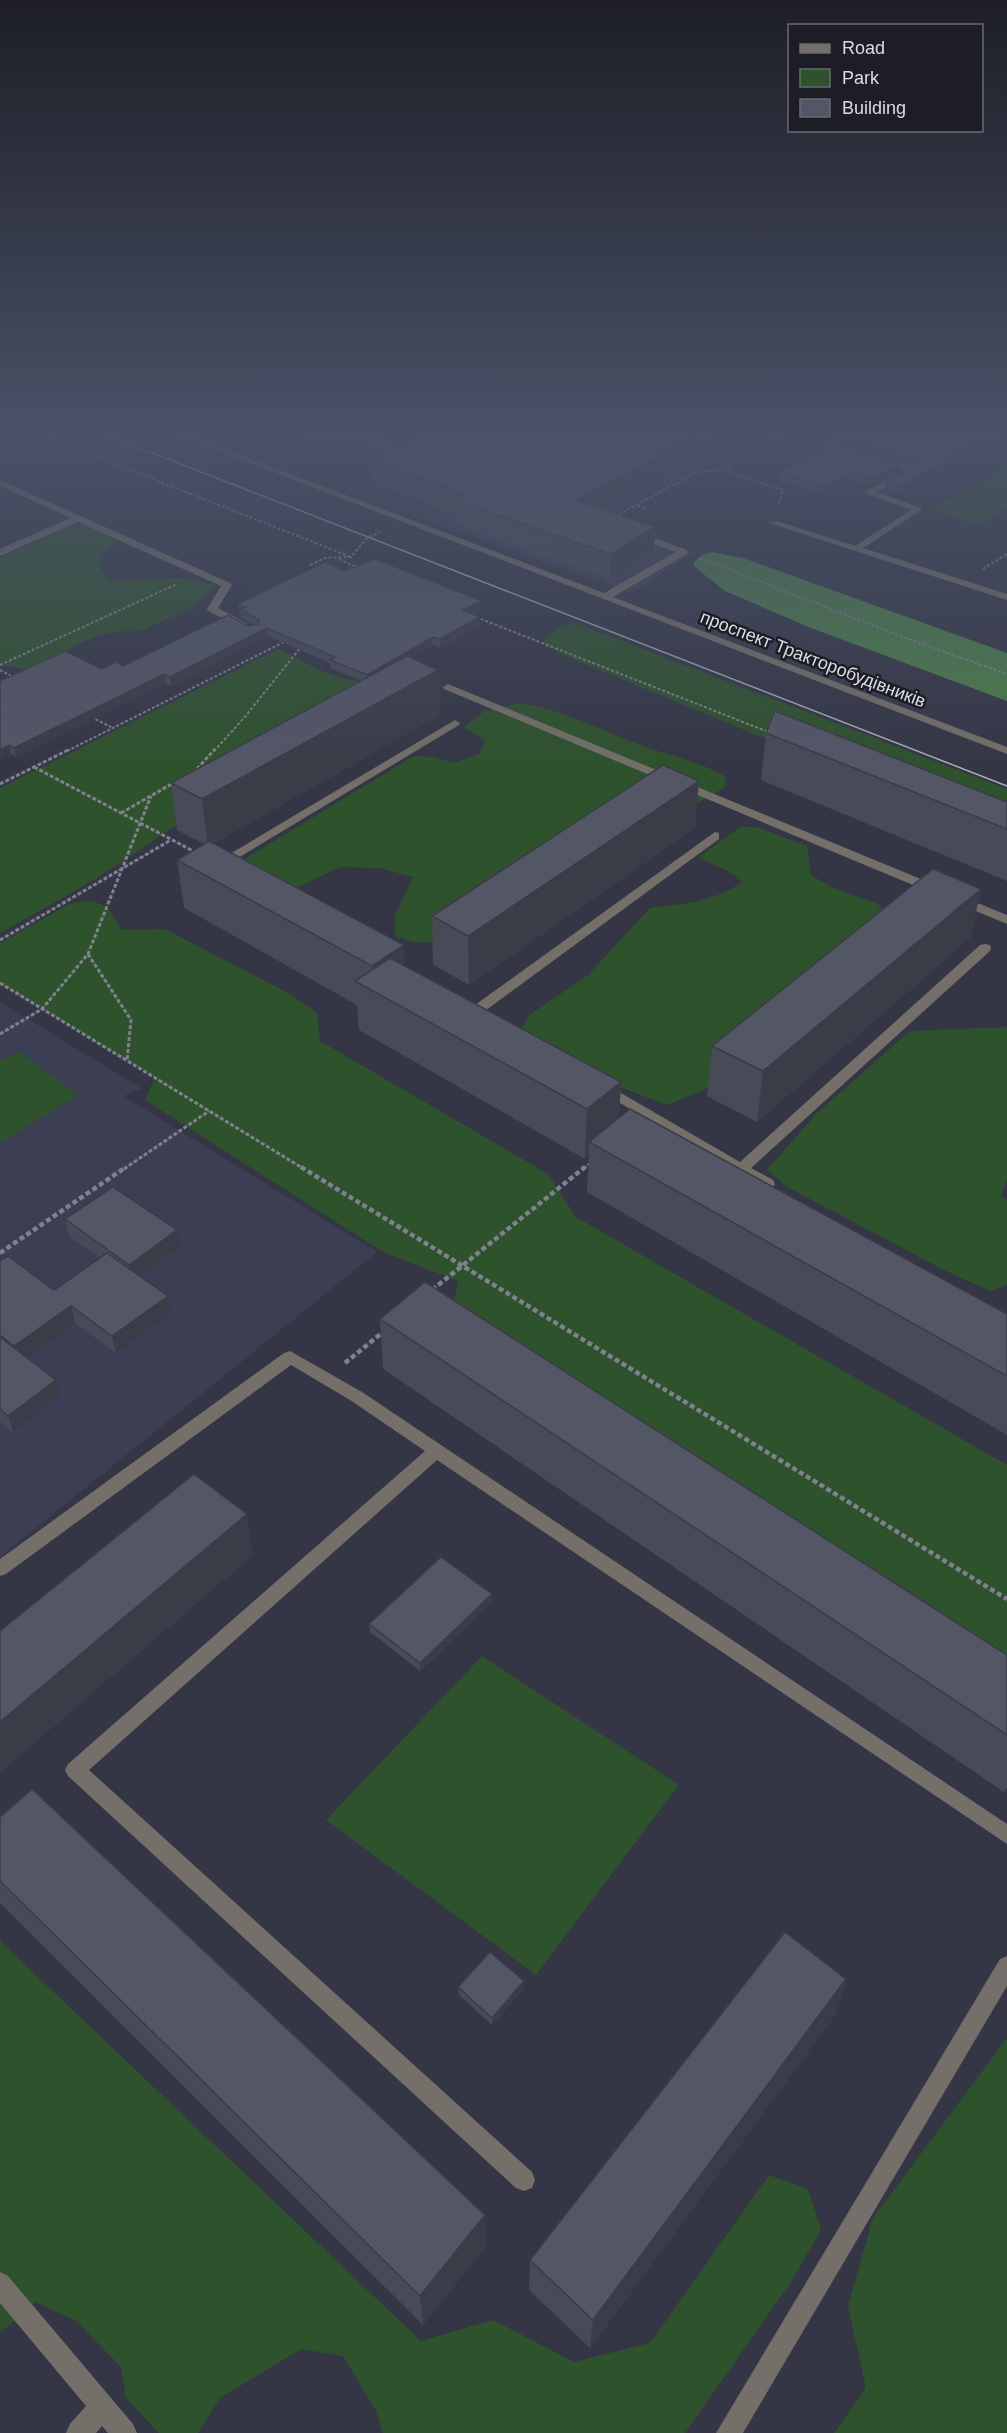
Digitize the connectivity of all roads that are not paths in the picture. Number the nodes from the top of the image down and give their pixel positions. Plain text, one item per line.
1 (19, 545) edge
2 (138, 545) edge
3 (468, 545) edge
4 (663, 545) edge
5 (842, 545) edge
6 (863, 545) edge
7 (856, 549) junction
8 (0, 553) edge
9 (605, 597) junction
10 (1007, 597) edge
11 (254, 630) edge
12 (448, 687) dead end
13 (455, 723) dead end
14 (1007, 751) edge
15 (715, 836) dead end
16 (223, 867) edge
17 (1007, 920) edge
18 (985, 948) dead end
19 (473, 1012) edge
20 (589, 1081) edge
21 (741, 1169) junction
22 (782, 1192) edge
23 (437, 1450) junction
24 (0, 1569) edge
25 (1007, 1835) edge
26 (1007, 1966) edge
27 (524, 2180) dead end
28 (0, 2284) edge
29 (102, 2407) junction
30 (80, 2433) edge
31 (124, 2433) edge
32 (729, 2433) edge

1 - 8 street
2 - 11 street
3 - 9 street, проспект Тракторобудівників
4 - 9 street
5 - 7 street
6 - 7 street
7 - 10 street
9 - 14 street, проспект Тракторобудівників
12 - 17 street
13 - 16 street
15 - 19 street
18 - 21 street
20 - 21 street
21 - 22 street
23 - 24 street
23 - 25 street
23 - 27 street
26 - 32 street
28 - 29 street
29 - 30 street
29 - 31 street

